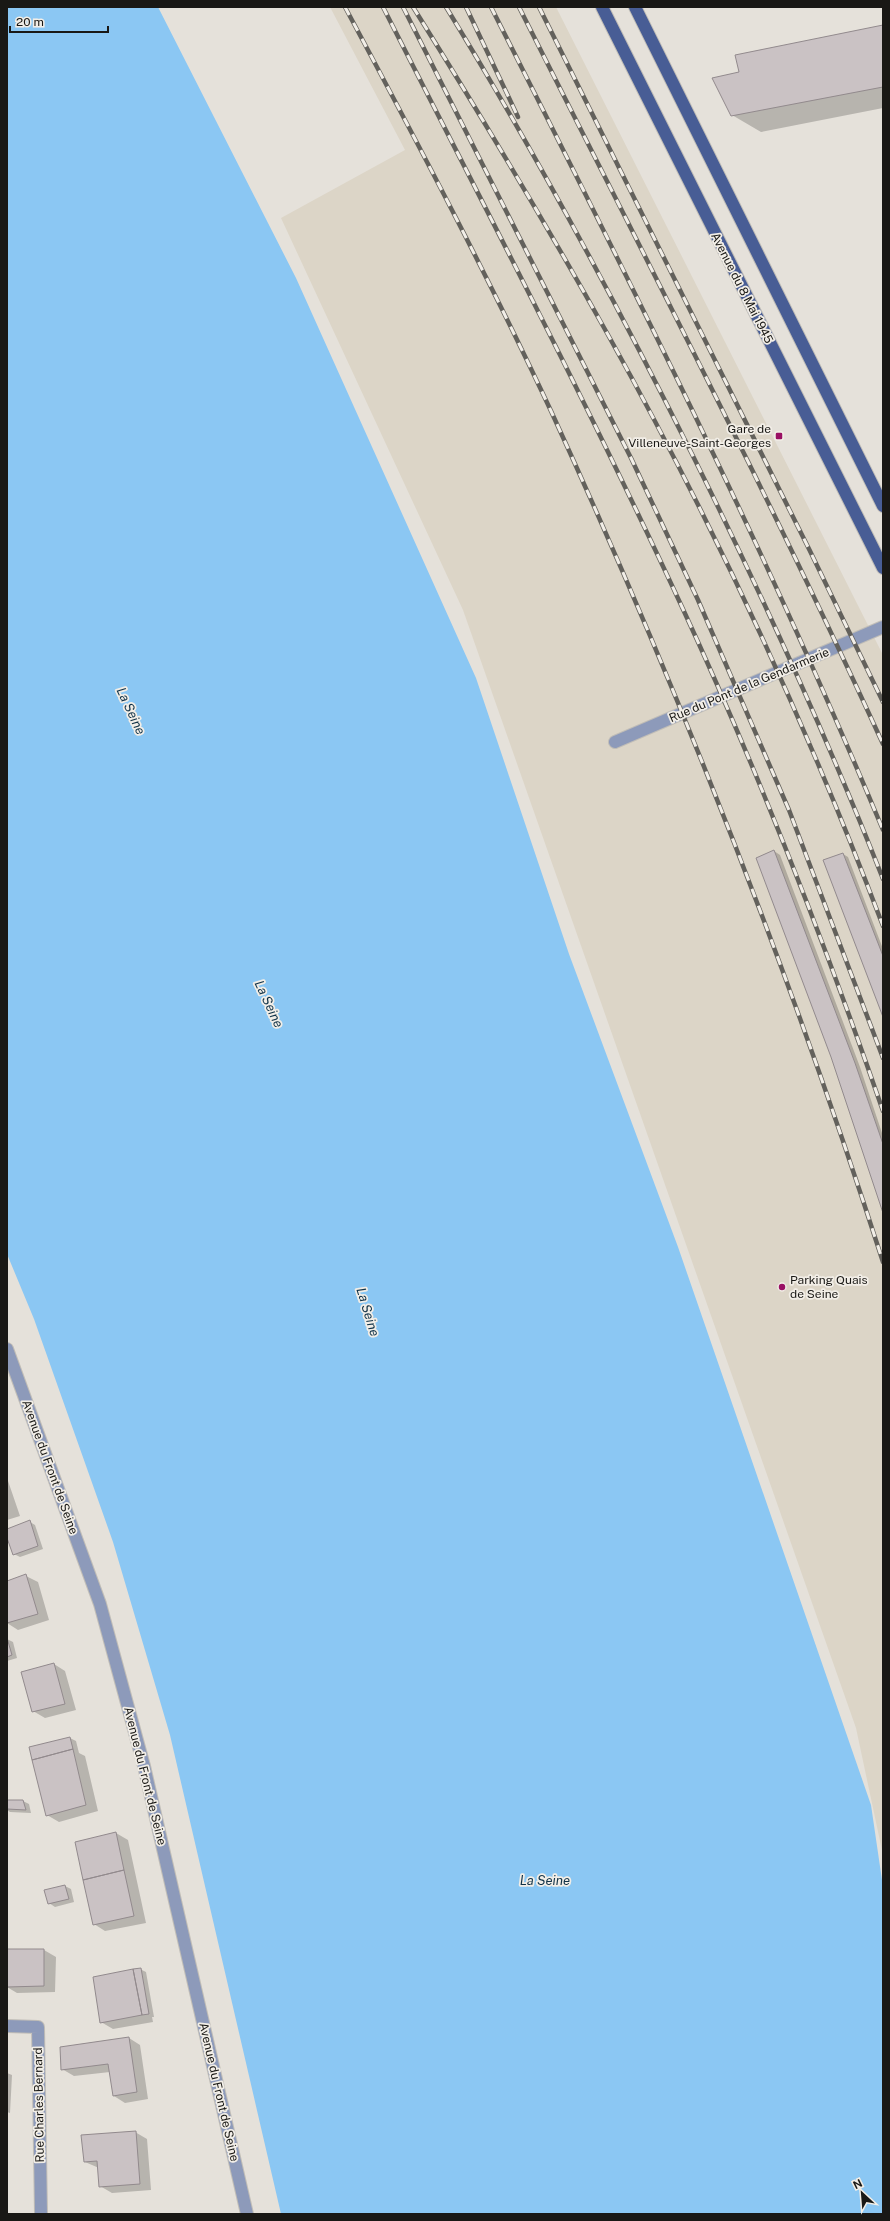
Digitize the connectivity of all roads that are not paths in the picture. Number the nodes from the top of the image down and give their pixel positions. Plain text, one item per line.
1 (602, 7) edge
2 (634, 7) edge
3 (883, 506) edge
4 (883, 568) edge
5 (883, 627) edge
6 (615, 742) dead end
7 (7, 1349) edge
8 (7, 2026) edge
9 (41, 2214) edge
10 (247, 2214) edge

1 - 4 main road, Avenue du 8 Mai 1945
2 - 3 main road
5 - 6 street, Rue du Pont de la Gendarmerie
7 - 10 street, Avenue du Front de Seine
8 - 9 street, Rue Charles Bernard

